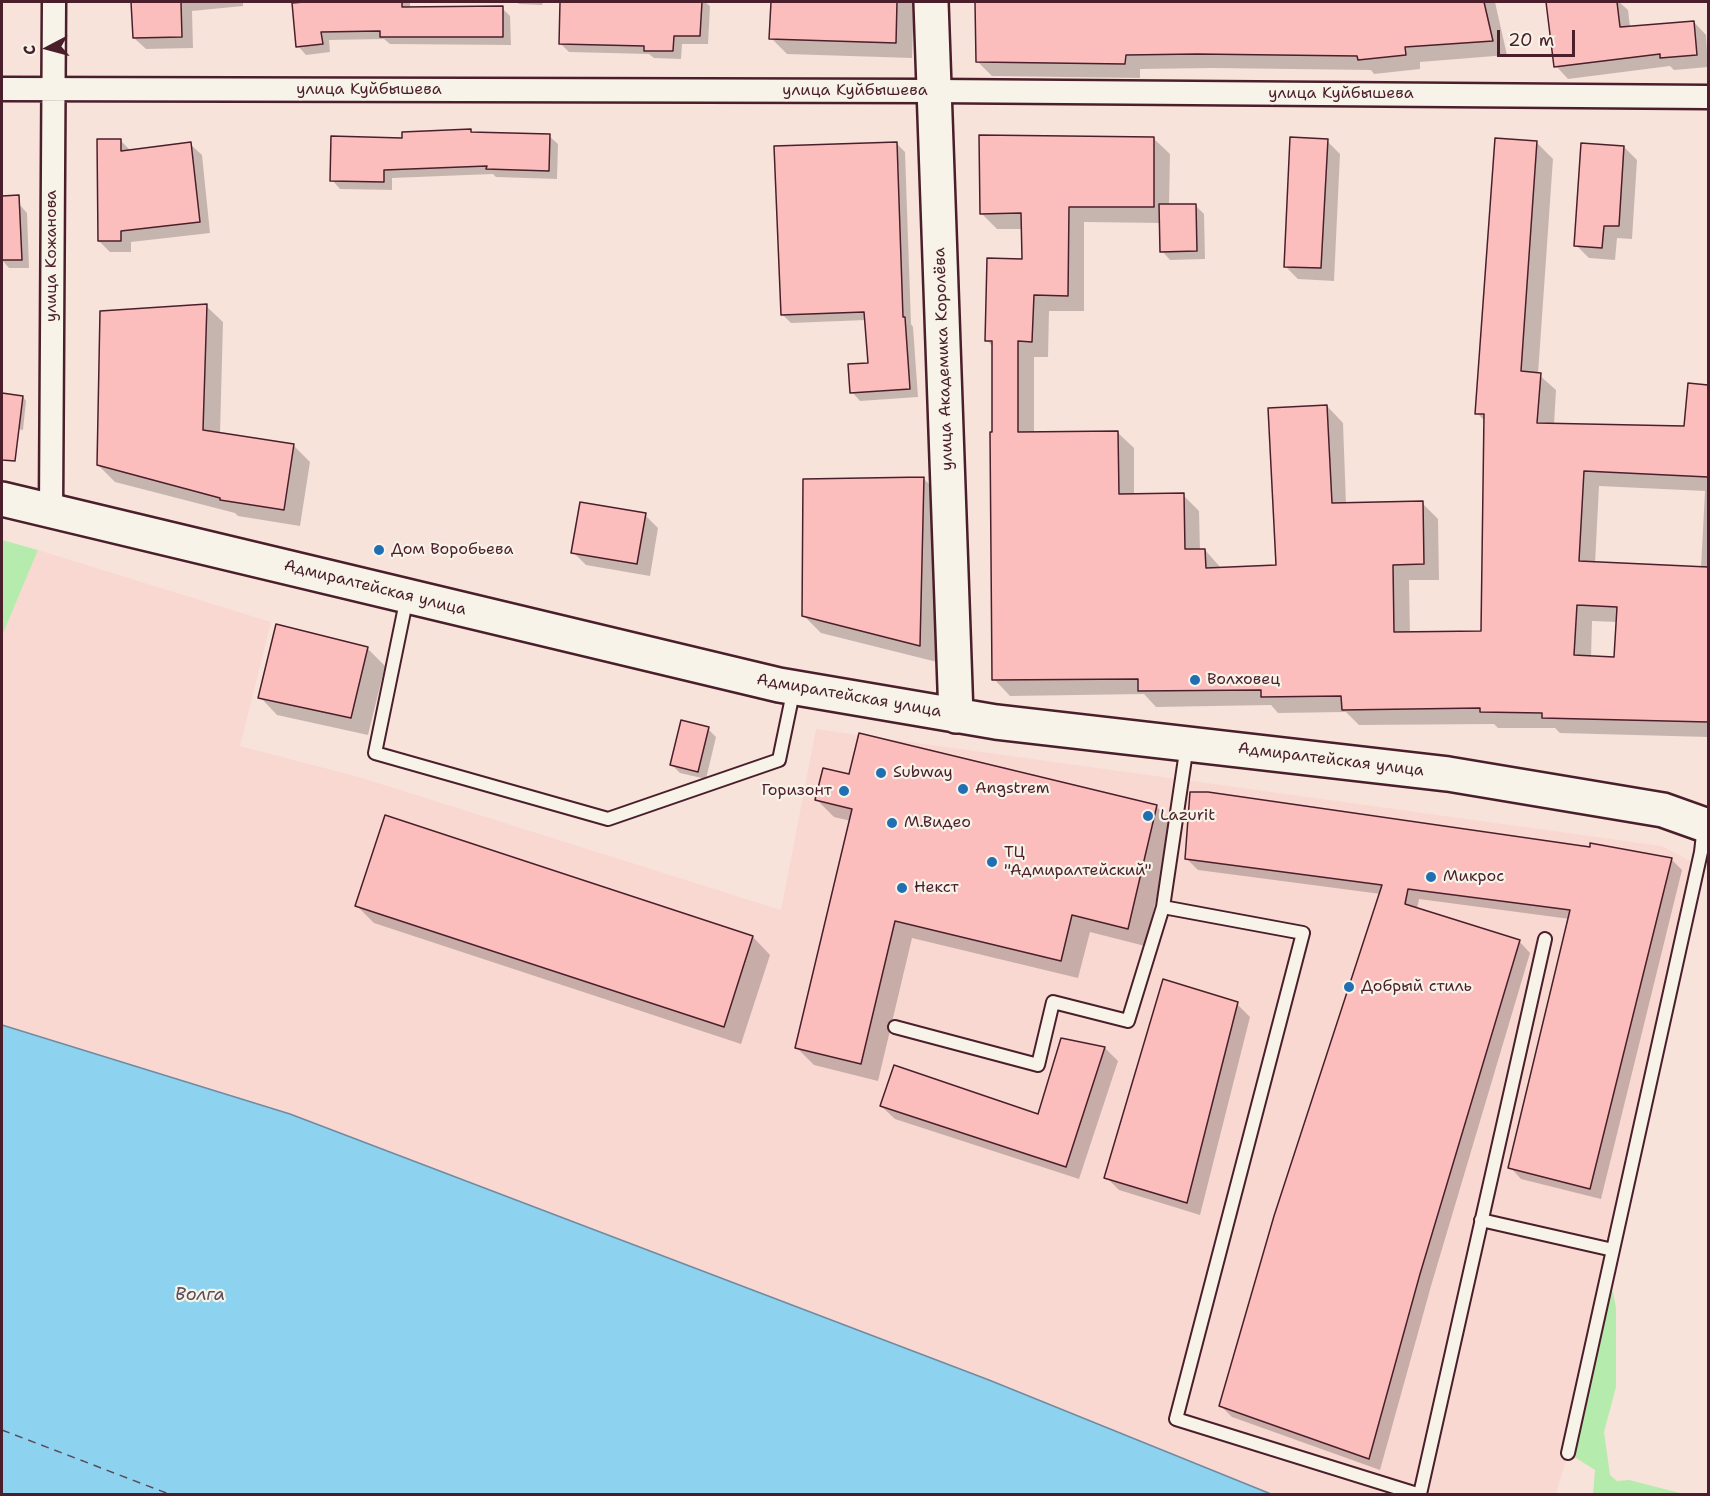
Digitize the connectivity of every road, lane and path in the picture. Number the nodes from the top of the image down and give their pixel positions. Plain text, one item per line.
1 (54, 2) edge
2 (931, 2) edge
3 (2, 89) edge
4 (54, 89) junction
5 (935, 91) junction
6 (1708, 97) edge
7 (2, 499) edge
8 (51, 510) junction
9 (407, 596) junction
10 (794, 688) junction
11 (956, 716) junction
12 (1187, 744) junction
13 (1706, 825) edge
14 (1163, 907) junction
15 (1545, 939) dead end
16 (895, 1026) dead end
17 (1481, 1220) junction
18 (1613, 1250) junction
19 (1568, 1454) dead end
20 (1418, 1494) edge

1 - 4 street, улица Кожанова
2 - 5 main road, улица Академика Королёва
3 - 4 street, улица Куйбышева
4 - 5 street, улица Куйбышева
4 - 8 street, улица Кожанова
5 - 6 street, улица Куйбышева
5 - 11 main road, улица Академика Королёва
7 - 8 main road, Адмиралтейская улица
8 - 9 main road, Адмиралтейская улица
9 - 10 main road, Адмиралтейская улица
9 - 10 lane
10 - 11 main road, Адмиралтейская улица
11 - 12 main road, Адмиралтейская улица
12 - 13 main road, Адмиралтейская улица
12 - 14 lane
13 - 18 lane
14 - 16 lane
14 - 20 lane
15 - 17 lane
17 - 18 lane
17 - 20 lane
18 - 19 lane

